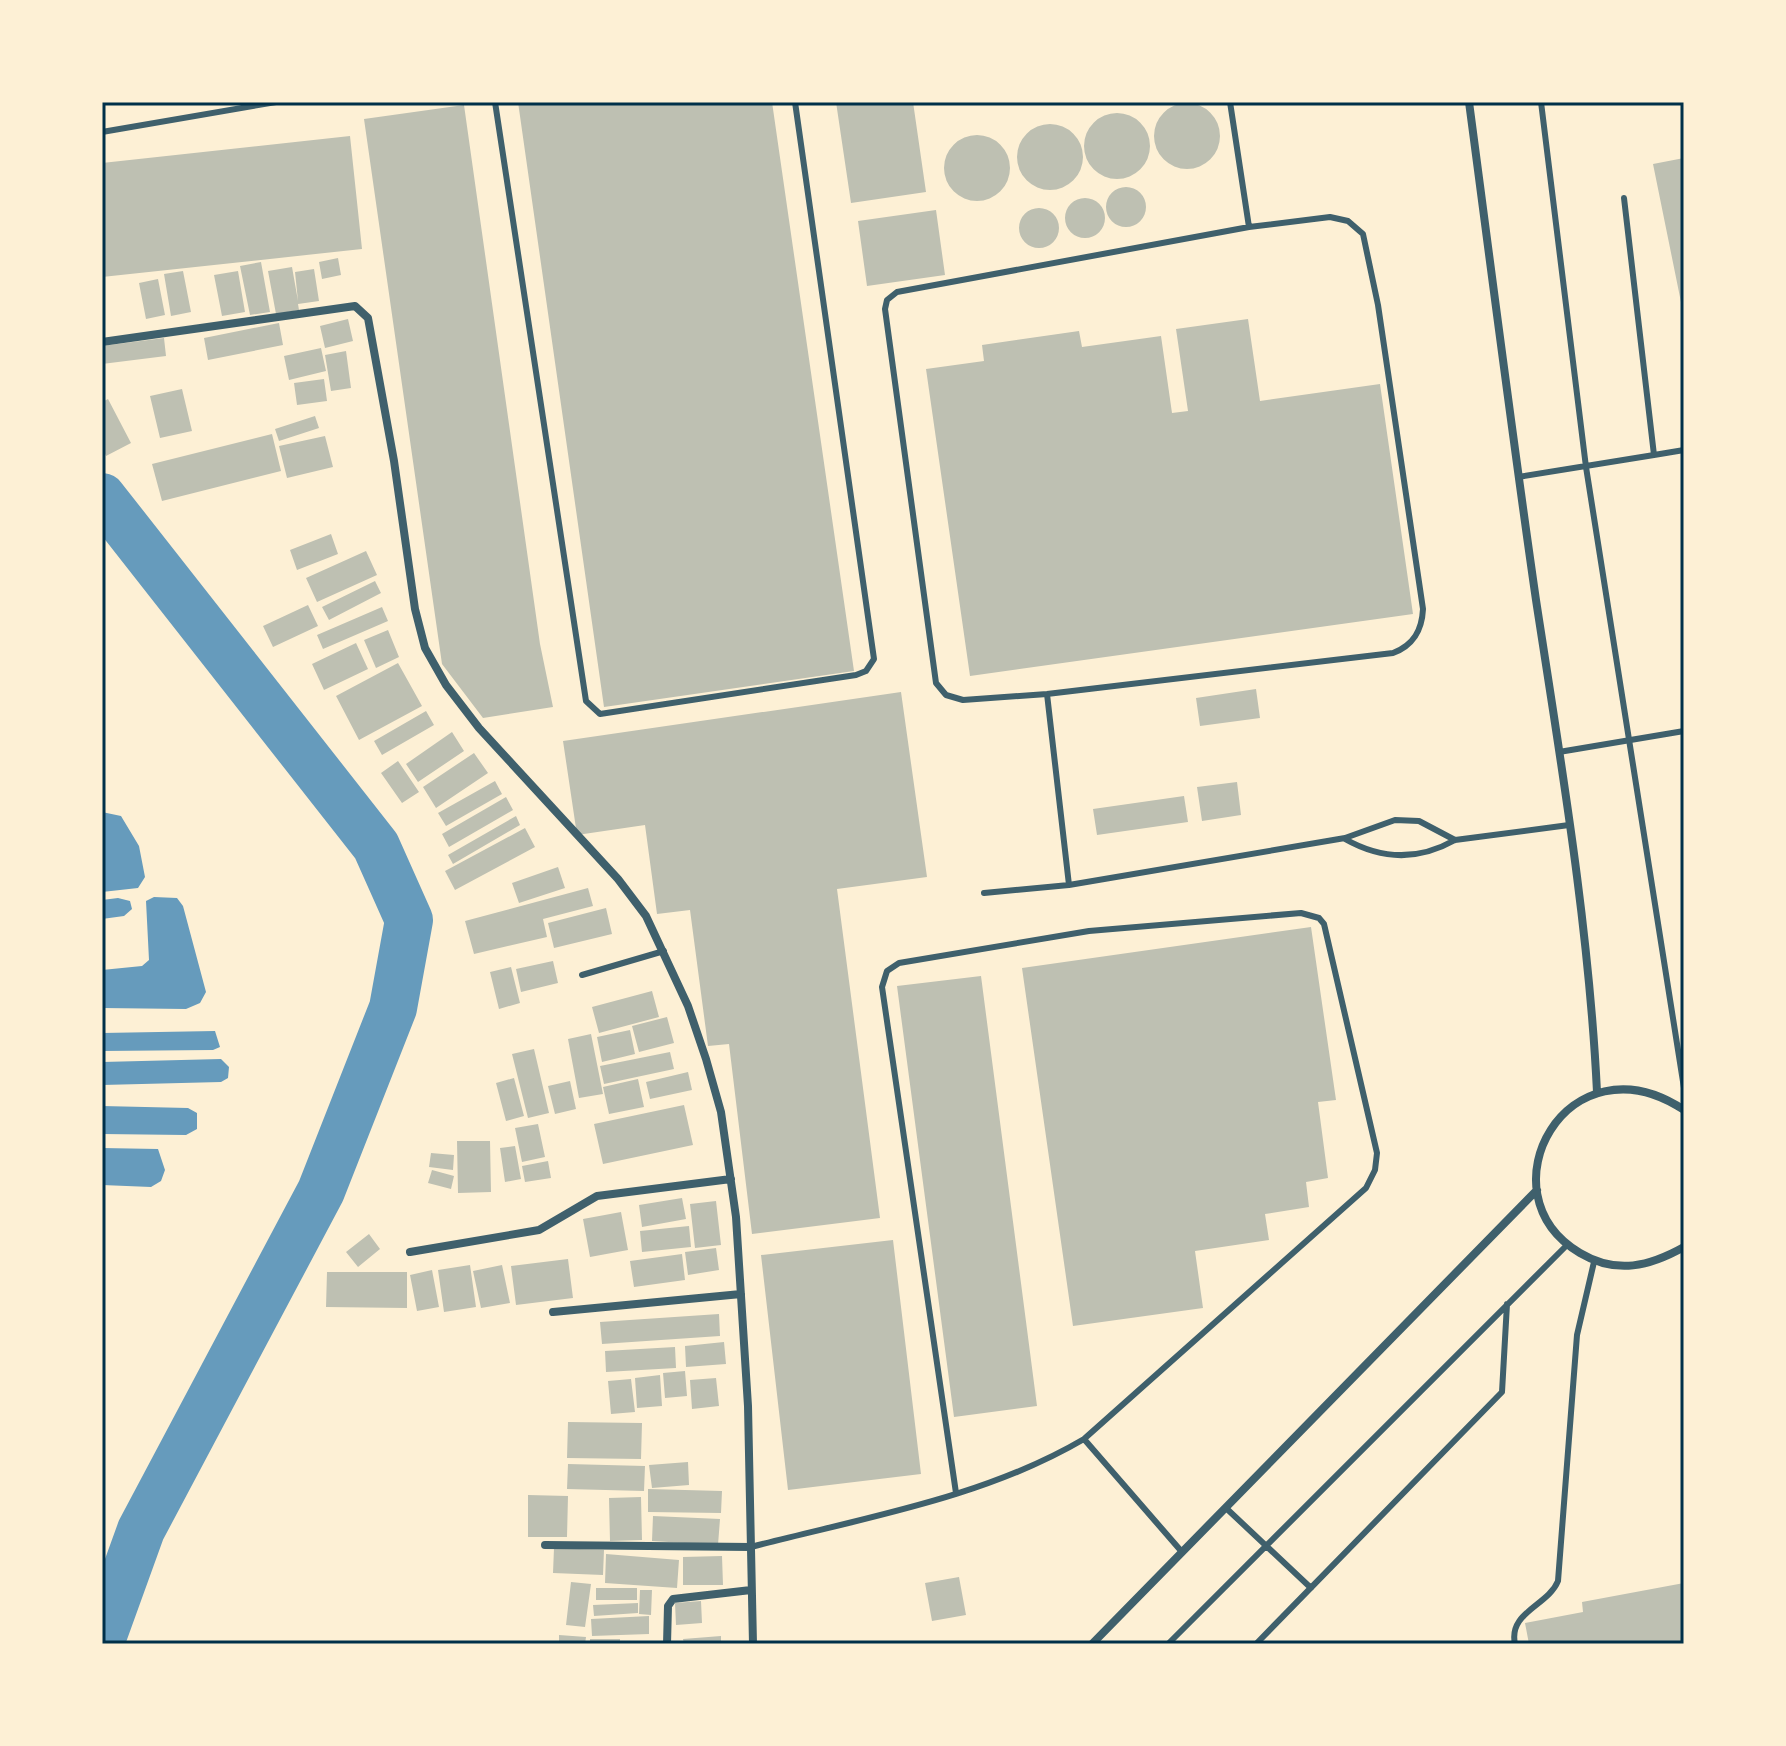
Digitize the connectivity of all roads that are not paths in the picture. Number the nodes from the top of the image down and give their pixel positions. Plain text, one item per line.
1 (276, 102) edge
2 (495, 102) edge
3 (795, 102) edge
4 (1230, 102) edge
5 (1469, 102) edge
6 (1541, 102) edge
7 (102, 132) edge
8 (1624, 198) dead end
9 (1249, 227) junction
10 (102, 342) edge
11 (1684, 450) edge
12 (1654, 455) junction
13 (1586, 467) junction
14 (1518, 477) junction
15 (1047, 694) junction
16 (1684, 731) edge
17 (1630, 742) junction
18 (1559, 752) junction
19 (1569, 825) junction
20 (1345, 838) junction
21 (1455, 840) junction
22 (1069, 885) junction
23 (984, 893) dead end
24 (664, 951) junction
25 (582, 975) dead end
26 (1684, 1088) edge
27 (1597, 1092) junction
28 (1684, 1110) edge
29 (731, 1179) junction
30 (1537, 1190) junction
31 (1567, 1245) junction
32 (1684, 1247) edge
33 (410, 1252) dead end
34 (1594, 1262) junction
35 (741, 1294) junction
36 (1507, 1304) junction
37 (553, 1312) dead end
38 (1084, 1439) junction
39 (956, 1493) junction
40 (1227, 1509) junction
41 (545, 1545) dead end
42 (1265, 1546) junction
43 (751, 1547) junction
44 (1182, 1552) junction
45 (1311, 1588) junction
46 (751, 1590) junction
47 (667, 1644) edge
48 (753, 1644) edge
49 (1092, 1644) edge
50 (1168, 1644) edge
51 (1256, 1644) edge
52 (1515, 1644) edge

1 - 7 lane
2 - 3 lane
4 - 9 lane
5 - 14 street
6 - 13 lane
8 - 12 lane
9 - 15 lane
9 - 15 lane
10 - 24 street
11 - 12 lane
12 - 13 lane
13 - 14 lane
13 - 17 lane
14 - 18 street
15 - 22 lane
16 - 17 lane
17 - 18 lane
17 - 26 lane
18 - 19 street
19 - 21 lane
19 - 27 street
20 - 21 lane
20 - 21 lane
20 - 22 lane
22 - 23 lane
24 - 25 lane
24 - 29 street
27 - 28 street
27 - 30 street
29 - 33 street
29 - 35 street
30 - 31 street
30 - 40 street
31 - 34 street
31 - 36 lane
32 - 34 street
34 - 52 lane
35 - 37 street
35 - 43 street
36 - 42 lane
36 - 45 lane
38 - 39 lane
38 - 39 lane
38 - 44 lane
39 - 43 lane
40 - 42 lane
40 - 44 street
41 - 43 street
42 - 45 lane
42 - 50 lane
43 - 46 street
44 - 49 street
45 - 51 lane
46 - 47 street
46 - 48 street

